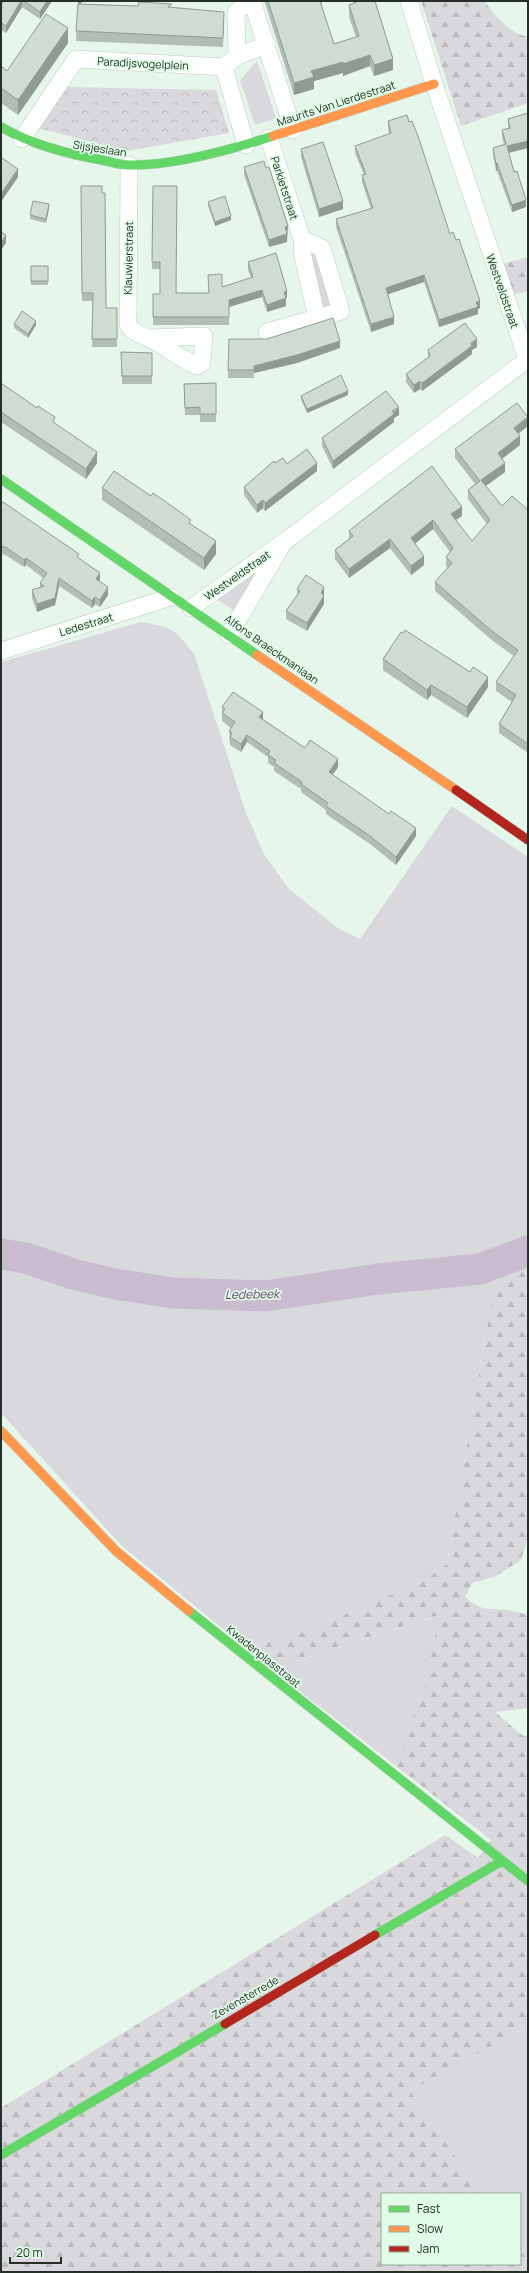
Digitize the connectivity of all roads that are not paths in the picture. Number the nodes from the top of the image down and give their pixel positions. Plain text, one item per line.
1 (249, 1) edge
2 (252, 1) edge
3 (409, 1) edge
4 (268, 45) junction
5 (237, 56) junction
6 (224, 67) junction
7 (434, 84) junction
8 (1, 128) edge
9 (293, 130) junction
10 (269, 138) junction
11 (22, 139) junction
12 (246, 145) junction
13 (129, 165) junction
14 (302, 239) junction
15 (317, 318) junction
16 (267, 332) dead end
17 (149, 338) dead end
18 (527, 361) edge
19 (1, 479) edge
20 (284, 542) junction
21 (171, 597) junction
22 (191, 608) junction
23 (229, 634) junction
24 (1, 651) edge
25 (528, 840) edge
26 (1, 1431) edge
27 (502, 1861) junction
28 (528, 1881) edge
29 (1, 2155) edge

1 - 5 street
2 - 4 street
3 - 7 street, Westveldstraat
4 - 5 street
4 - 9 street
5 - 6 street
6 - 11 street, Paradijsvogelplein
6 - 12 street
7 - 9 street, Maurits Van Lierdestraat
7 - 18 street, Westveldstraat
8 - 11 street, Sijsjeslaan
9 - 10 street, Maurits Van Lierdestraat
10 - 12 street, Maurits Van Lierdestraat
10 - 14 street, Parkietstraat
11 - 13 street, Sijsjeslaan
12 - 13 street, Sijsjeslaan
13 - 17 street, Klauwierstraat
14 - 15 street, Parkietstraat
14 - 15 street
15 - 16 street
18 - 20 street, Westveldstraat
19 - 21 street, Alfons Braeckmanlaan
20 - 22 street, Westveldstraat
20 - 23 street, Westveldstraat
21 - 22 street, Alfons Braeckmanlaan
21 - 24 street, Ledestraat
22 - 23 street, Alfons Braeckmanlaan
23 - 25 street, Alfons Braeckmanlaan
26 - 27 street, Kwadenplasstraat
27 - 28 street, Kwadenplasstraat
27 - 29 street, Zevensterrede

